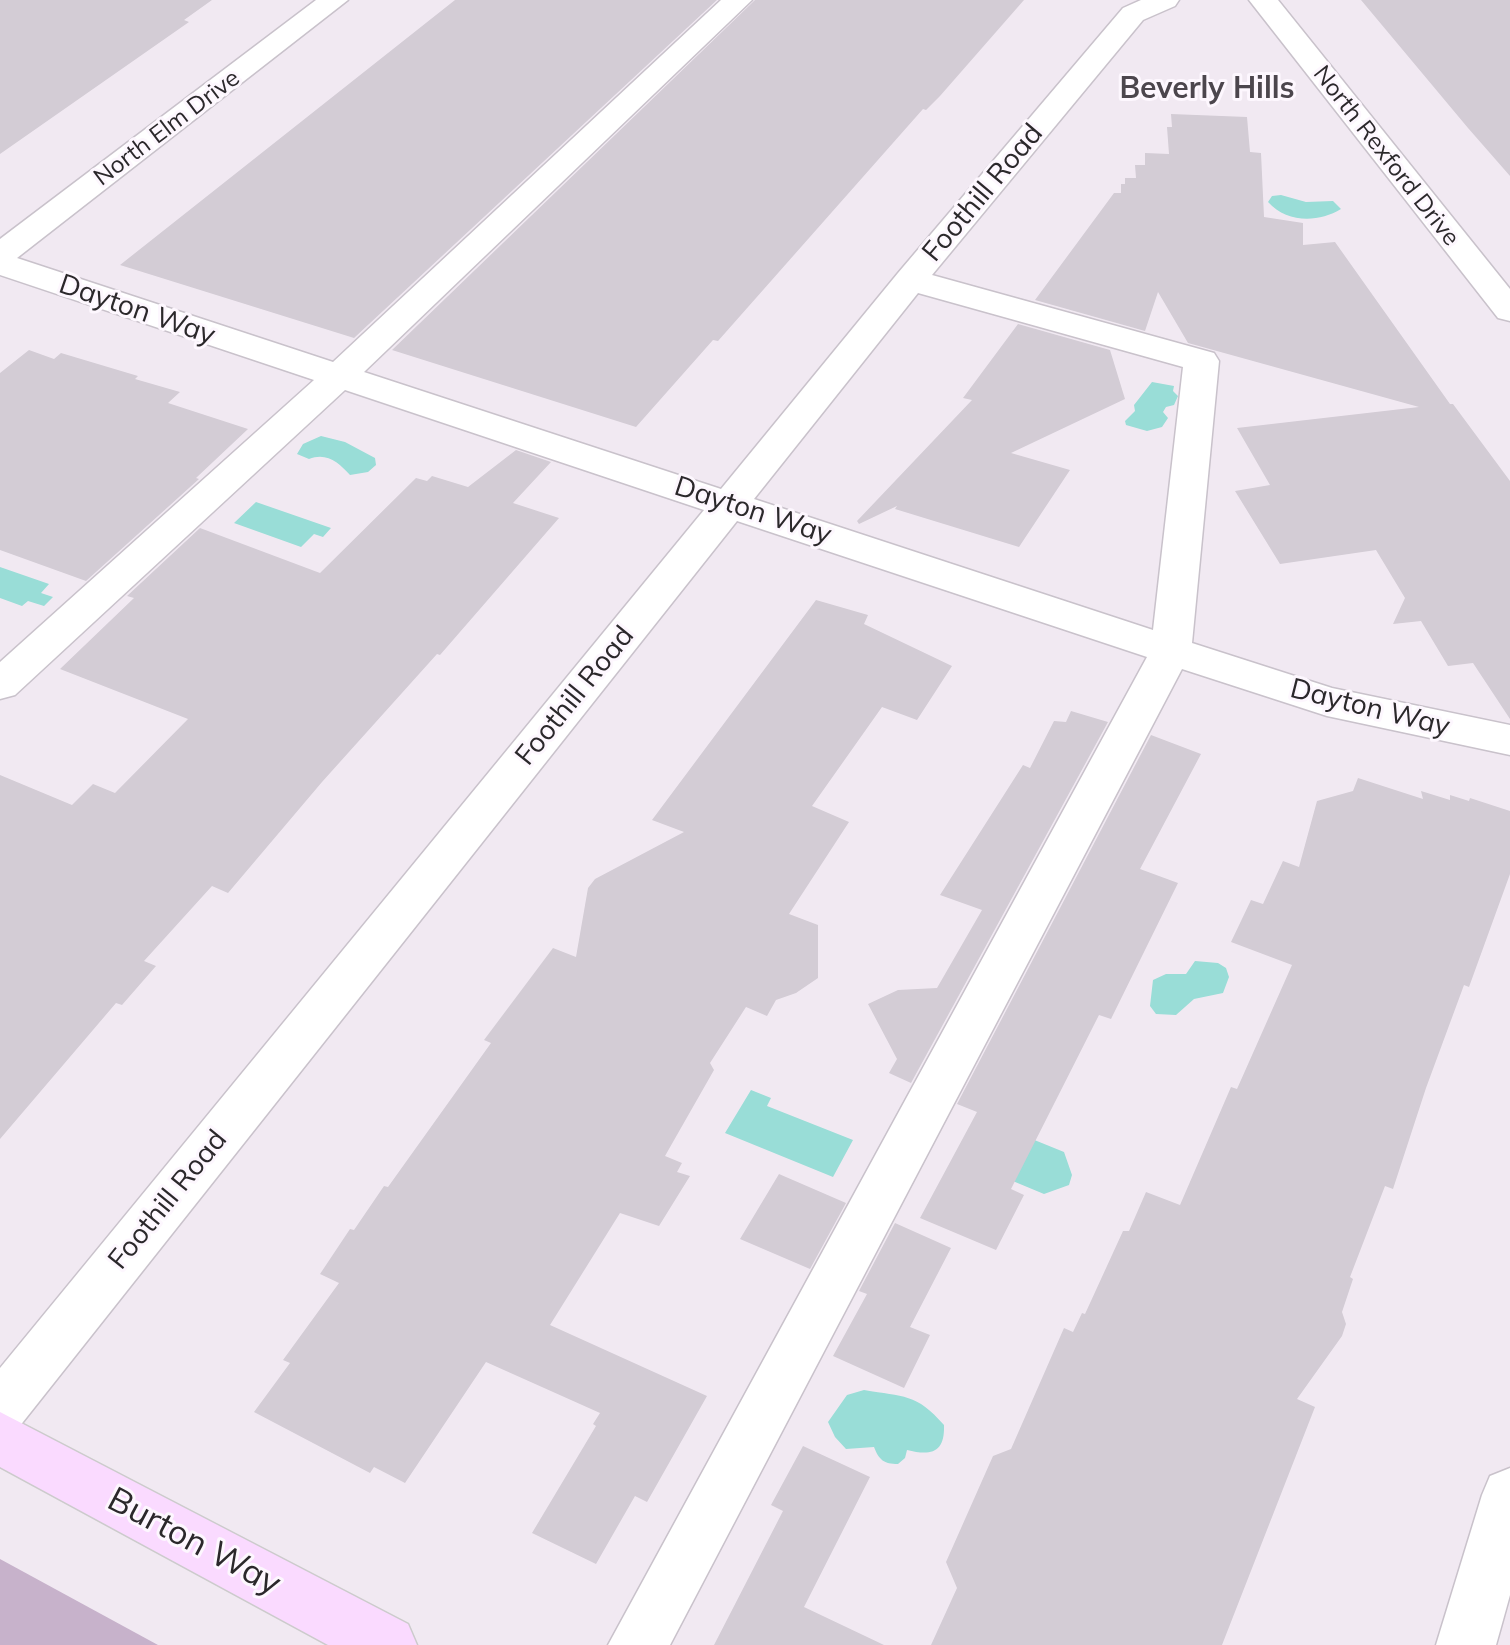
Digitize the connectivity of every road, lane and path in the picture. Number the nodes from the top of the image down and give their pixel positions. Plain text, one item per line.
1 (334, 0) edge
2 (738, 0) edge
3 (1165, 0) edge
4 (1263, 0) edge
5 (0, 255) edge
6 (0, 264) edge
7 (910, 280) junction
8 (1510, 311) edge
9 (338, 377) junction
10 (731, 504) junction
11 (1171, 651) junction
12 (0, 685) edge
13 (1510, 740) edge
14 (0, 1409) edge
15 (0, 1438) edge
16 (1510, 1495) edge
17 (387, 1645) edge
18 (638, 1645) edge
19 (1466, 1645) edge

1 - 5 street, North Elm Drive
2 - 9 street
3 - 7 street, Foothill Road
4 - 8 street, North Rexford Drive
6 - 9 street, Dayton Way
7 - 10 street, Foothill Road
7 - 11 street
9 - 10 street, Dayton Way
9 - 12 street
10 - 11 street, Dayton Way
10 - 14 street, Foothill Road
11 - 13 street, Dayton Way
11 - 18 street
15 - 17 main road, Burton Way
16 - 19 street

